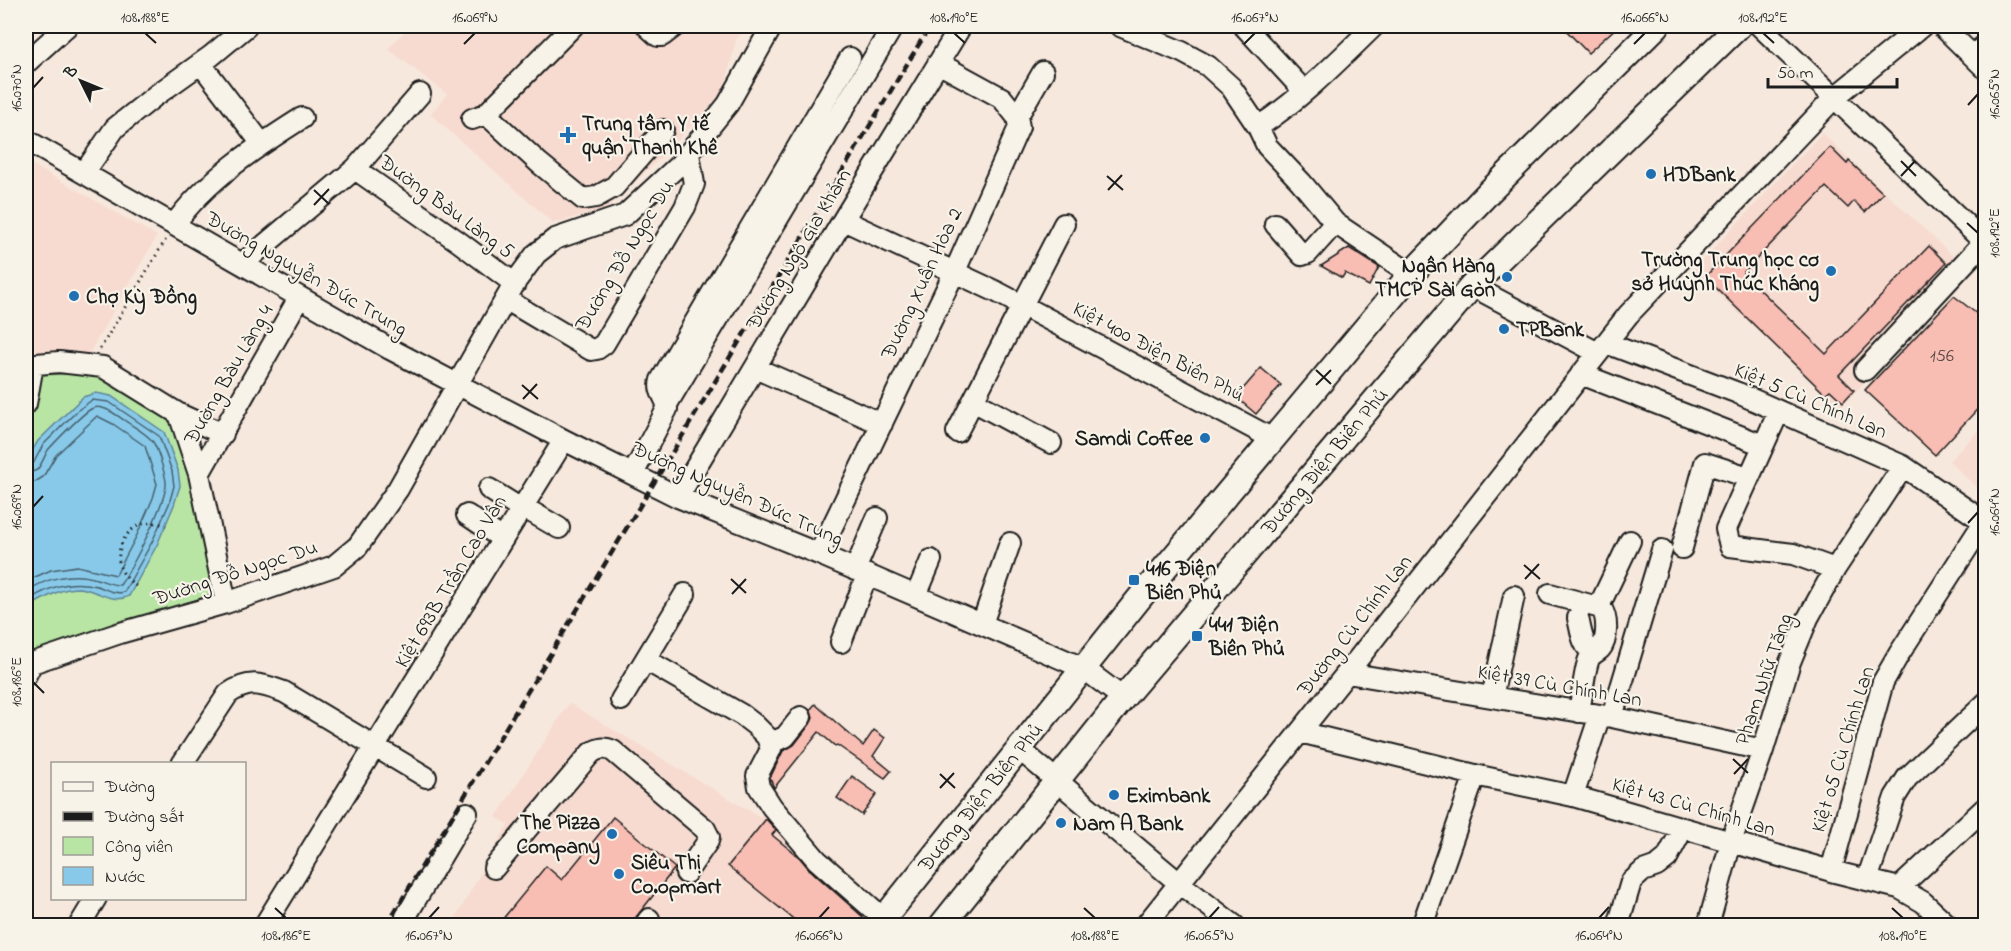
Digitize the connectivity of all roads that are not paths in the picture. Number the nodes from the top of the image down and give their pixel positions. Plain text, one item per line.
1 (67, 26) edge
2 (573, 26) edge
3 (646, 26) edge
4 (675, 26) edge
5 (772, 26) edge
6 (892, 26) edge
7 (961, 26) edge
8 (1120, 26) edge
9 (1244, 26) edge
10 (1374, 26) edge
11 (1657, 26) edge
12 (1739, 26) edge
13 (1760, 26) edge
14 (1922, 26) edge
15 (1942, 26) edge
16 (246, 27) edge
17 (1981, 56) edge
18 (850, 58) dead end
19 (206, 60) junction
20 (26, 63) edge
21 (938, 63) junction
22 (1043, 72) dead end
23 (1305, 91) junction
24 (420, 94) dead end
25 (1835, 97) junction
26 (1017, 117) junction
27 (302, 118) dead end
28 (1258, 127) junction
29 (663, 130) dead end
30 (26, 140) edge
31 (267, 140) junction
32 (688, 154) junction
33 (355, 169) junction
34 (84, 173) junction
35 (843, 220) junction
36 (1335, 223) junction
37 (1064, 224) dead end
38 (1275, 224) dead end
39 (174, 225) junction
40 (1985, 243) edge
41 (242, 264) junction
42 (955, 271) junction
43 (1411, 274) junction
44 (1472, 286) junction
45 (511, 292) junction
46 (299, 298) junction
47 (1024, 306) junction
48 (1602, 348) junction
49 (29, 365) edge
50 (755, 368) junction
51 (1865, 370) dead end
52 (1581, 374) junction
53 (458, 384) junction
54 (973, 401) junction
55 (26, 404) edge
56 (667, 404) junction
57 (1779, 411) junction
58 (179, 414) junction
59 (882, 424) junction
60 (957, 432) dead end
61 (223, 434) junction
62 (1273, 438) junction
63 (564, 440) junction
64 (1051, 443) dead end
65 (1763, 445) junction
66 (1903, 466) junction
67 (199, 474) junction
68 (633, 474) junction
69 (1748, 477) junction
70 (489, 489) dead end
71 (678, 497) junction
72 (522, 508) junction
73 (467, 515) dead end
74 (877, 518) dead end
75 (1985, 523) edge
76 (559, 528) dead end
77 (503, 539) junction
78 (1630, 541) dead end
79 (1010, 543) dead end
80 (819, 554) junction
81 (931, 560) dead end
82 (1835, 568) junction
83 (861, 573) junction
84 (685, 594) dead end
85 (1550, 594) dead end
86 (916, 596) junction
87 (1514, 596) dead end
88 (226, 603) junction
89 (1601, 608) junction
90 (1578, 618) dead end
91 (982, 624) junction
92 (841, 642) dead end
93 (1594, 653) junction
94 (646, 660) junction
95 (28, 665) edge
96 (1083, 668) junction
97 (1347, 673) junction
98 (1492, 697) junction
99 (1123, 698) junction
100 (621, 700) dead end
101 (1986, 703) edge
102 (1579, 712) junction
103 (1606, 716) junction
104 (801, 717) dead end
105 (1300, 732) junction
106 (770, 743) junction
107 (376, 747) junction
108 (1018, 748) junction
109 (1763, 750) junction
110 (183, 762) edge
111 (1476, 775) junction
112 (426, 777) dead end
113 (1057, 781) junction
114 (1574, 796) junction
115 (1986, 807) edge
116 (467, 813) dead end
117 (1683, 828) junction
118 (1731, 842) junction
119 (494, 868) dead end
120 (1831, 871) junction
121 (686, 873) dead end
122 (1867, 880) junction
123 (1179, 883) junction
124 (1899, 888) junction
125 (95, 900) edge
126 (880, 922) edge
127 (1148, 924) edge
128 (79, 926) edge
129 (264, 926) edge
130 (410, 926) edge
131 (941, 926) edge
132 (1235, 926) edge
133 (1422, 926) edge
134 (1618, 926) edge
135 (1708, 926) edge
136 (1949, 926) edge

1 - 20 street
2 - 29 street
3 - 4 street
5 - 32 street, Đường Đỗ Ngọc Du
6 - 56 street
7 - 21 street, Đường Ngô Gia Khảm
8 - 28 street
9 - 23 street
10 - 23 street
11 - 43 main road, Đường Điện Biên Phủ
12 - 44 main road, Đường Điện Biên Phủ
13 - 25 street
14 - 25 street, Đường Cù Chính Lan
15 - 17 street
16 - 19 street
18 - 56 street
19 - 31 street
19 - 34 street
21 - 26 street
21 - 35 street, Đường Ngô Gia Khảm
22 - 26 street, Đường Xuân Hòa 2
23 - 28 street
24 - 33 street
25 - 40 street
25 - 48 street, Đường Cù Chính Lan
26 - 42 street, Đường Xuân Hòa 2
27 - 31 street
28 - 36 street
30 - 34 street, Đường Nguyễn Đức Trung
31 - 39 street
32 - 45 street, Đường Đỗ Ngọc Du
32 - 45 street, Đường Đỗ Ngọc Du
33 - 41 street, Đường Bàu Làng 5
33 - 45 street, Đường Bàu Làng 5
34 - 39 street, Đường Nguyễn Đức Trung
35 - 42 street, Kiệt 400 Điện Biên Phủ
35 - 50 street, Đường Ngô Gia Khảm
36 - 38 street
36 - 43 street
37 - 47 street
39 - 41 street, Đường Nguyễn Đức Trung
40 - 51 street
41 - 46 street, Đường Nguyễn Đức Trung
42 - 47 street, Kiệt 400 Điện Biên Phủ
42 - 59 street, Đường Xuân Hòa 2
43 - 62 main road, Đường Điện Biên Phủ
44 - 48 street
44 - 99 main road, Đường Điện Biên Phủ
45 - 53 street, Đường Đỗ Ngọc Du
46 - 53 street, Đường Nguyễn Đức Trung
46 - 61 street, Đường Bàu Làng 4
47 - 54 street
47 - 62 street, Kiệt 400 Điện Biên Phủ
48 - 52 street, Đường Cù Chính Lan
48 - 57 street, Kiệt 5 Cù Chính Lan
49 - 55 street
49 - 58 street
50 - 59 street
50 - 71 street, Đường Ngô Gia Khảm
52 - 65 street
52 - 97 street, Đường Cù Chính Lan
53 - 63 street, Đường Nguyễn Đức Trung
53 - 88 street, Đường Đỗ Ngọc Du
54 - 60 street
54 - 64 street
56 - 68 street
57 - 65 street
57 - 66 street, Kiệt 5 Cù Chính Lan
58 - 61 street
58 - 67 street
59 - 80 street, Đường Xuân Hòa 2
61 - 67 street, Đường Bàu Làng 4
62 - 96 main road, Đường Điện Biên Phủ
63 - 68 street, Đường Nguyễn Đức Trung
63 - 72 street, Kiệt 693B Trần Cao Vân
65 - 69 street
66 - 75 street, Kiệt 5 Cù Chính Lan
66 - 82 street, Phạm Nhữ Tăng
67 - 88 street
68 - 71 street, Đường Nguyễn Đức Trung
69 - 82 street
69 - 103 street
70 - 72 street
71 - 80 street, Đường Nguyễn Đức Trung
72 - 76 street
72 - 77 street, Kiệt 693B Trần Cao Vân
73 - 77 street
74 - 83 street
75 - 120 street, Kiệt 05 Cù Chính Lan
77 - 107 street, Kiệt 693B Trần Cao Vân
78 - 89 street
79 - 91 street
80 - 83 street, Đường Nguyễn Đức Trung
81 - 86 street
82 - 109 street, Phạm Nhữ Tăng
83 - 86 street, Đường Nguyễn Đức Trung
83 - 92 street
84 - 94 street
85 - 89 street
86 - 91 street, Đường Nguyễn Đức Trung
87 - 98 street
88 - 95 street, Đường Đỗ Ngọc Du
89 - 93 street
90 - 93 street
91 - 96 street, Đường Nguyễn Đức Trung
93 - 102 street
94 - 100 street
94 - 106 street
96 - 99 street, Đường Nguyễn Đức Trung
96 - 108 main road, Đường Điện Biên Phủ
97 - 98 street, Kiệt 39 Cù Chính Lan
97 - 105 street, Đường Cù Chính Lan
98 - 102 street, Kiệt 39 Cù Chính Lan
99 - 113 main road, Đường Điện Biên Phủ
101 - 122 street
102 - 103 street, Kiệt 39 Cù Chính Lan
103 - 109 street, Kiệt 39 Cù Chính Lan
103 - 114 street
104 - 106 street
105 - 111 street, Kiệt 43 Cù Chính Lan
105 - 123 street, Đường Cù Chính Lan
106 - 126 street
107 - 110 street
107 - 112 street
107 - 129 street, Kiệt 693B Trần Cao Vân
108 - 113 street
108 - 126 main road, Đường Điện Biên Phủ
109 - 118 street, Phạm Nhữ Tăng
111 - 114 street, Kiệt 43 Cù Chính Lan
111 - 133 street
113 - 123 street
113 - 131 main road, Đường Điện Biên Phủ
114 - 117 street, Kiệt 43 Cù Chính Lan
115 - 124 street
116 - 130 street
117 - 118 street, Kiệt 43 Cù Chính Lan
117 - 134 street
118 - 120 street, Kiệt 43 Cù Chính Lan
118 - 135 street, Phạm Nhữ Tăng
119 - 121 street
120 - 122 street, Kiệt 43 Cù Chính Lan
122 - 124 street, Kiệt 43 Cù Chính Lan
123 - 127 street, Đường Cù Chính Lan
123 - 132 street
124 - 136 street, Kiệt 43 Cù Chính Lan
125 - 128 street

